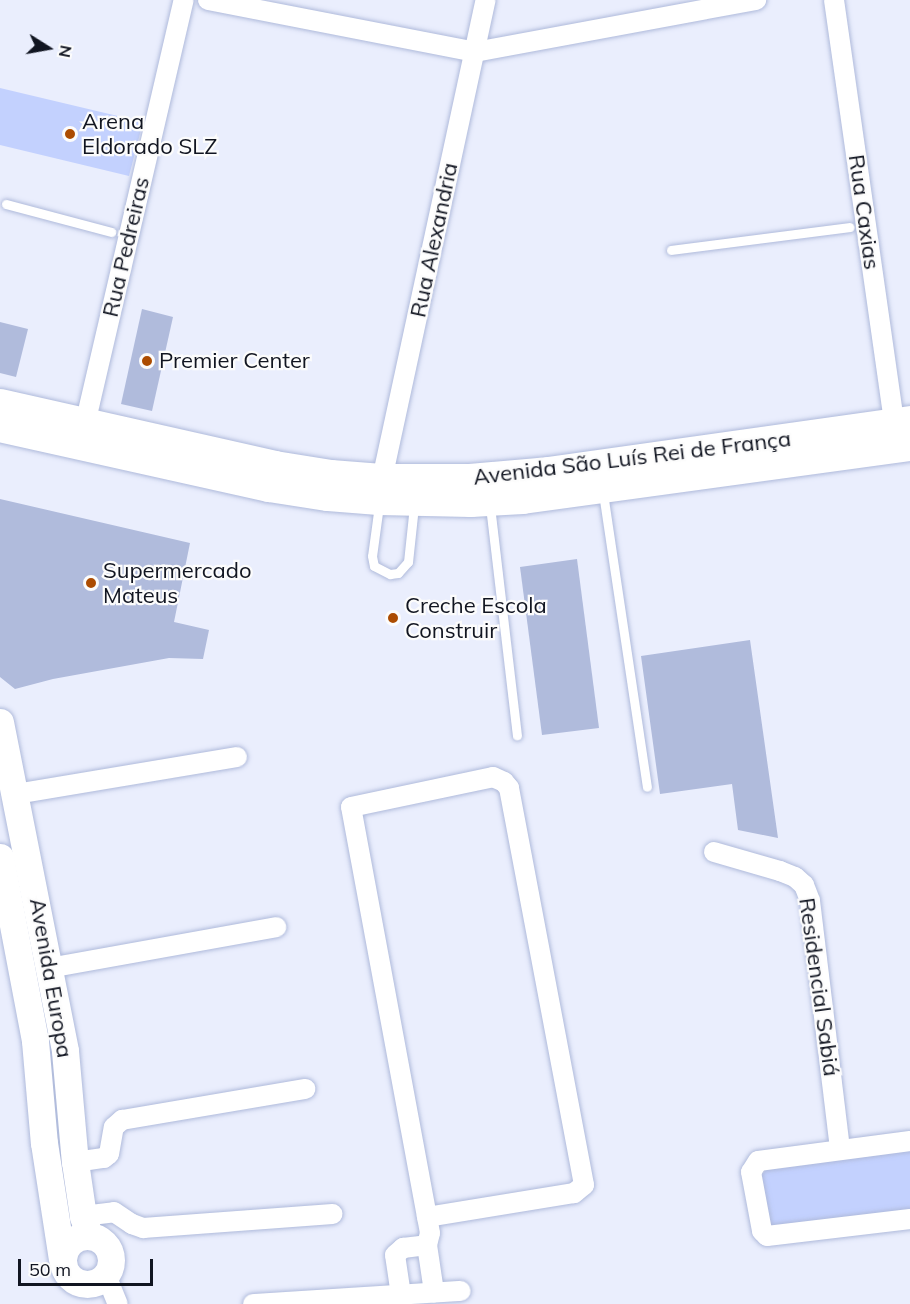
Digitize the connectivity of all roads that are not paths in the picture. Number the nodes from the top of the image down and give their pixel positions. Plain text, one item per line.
1 (184, 0) edge
2 (208, 0) edge
3 (486, 0) edge
4 (756, 0) edge
5 (834, 0) edge
6 (475, 52) junction
7 (6, 204) dead end
8 (858, 226) junction
9 (120, 235) junction
10 (671, 250) dead end
11 (0, 404) edge
12 (86, 424) junction
13 (0, 427) edge
14 (905, 430) edge
15 (603, 488) junction
16 (381, 490) junction
17 (415, 501) junction
18 (489, 501) junction
19 (0, 722) edge
20 (517, 735) dead end
21 (237, 757) dead end
22 (647, 787) dead end
23 (16, 794) junction
24 (714, 852) dead end
25 (0, 857) edge
26 (276, 927) dead end
27 (49, 968) junction
28 (305, 1089) dead end
29 (910, 1141) edge
30 (840, 1149) junction
31 (75, 1162) junction
32 (332, 1214) dead end
33 (427, 1217) junction
34 (910, 1219) edge
35 (86, 1226) junction
36 (427, 1245) junction
37 (62, 1263) junction
38 (92, 1288) edge
39 (461, 1291) dead end
40 (434, 1292) junction
41 (401, 1294) junction
42 (69, 1304) edge
43 (118, 1304) edge
44 (253, 1304) edge

1 - 9 street, Rua Pedreiras
2 - 6 street
3 - 6 street, Rua Alexandria
4 - 6 street
5 - 8 street, Rua Caxias
6 - 16 street, Rua Alexandria
7 - 9 lane
8 - 10 lane
8 - 14 street, Rua Caxias
9 - 12 street, Rua Pedreiras
11 - 12 main road, Avenida São Luís Rei de França
12 - 16 main road, Avenida São Luís Rei de França
13 - 16 main road, Avenida São Luís Rei de França
14 - 15 main road, Avenida São Luís Rei de França
14 - 16 main road, Avenida São Luís Rei de França
15 - 18 main road, Avenida São Luís Rei de França
15 - 22 lane
16 - 17 main road, Avenida São Luís Rei de França
16 - 17 lane
17 - 18 main road, Avenida São Luís Rei de França
18 - 20 lane
19 - 23 street, Avenida Europa
21 - 23 street
23 - 27 street, Avenida Europa
24 - 30 street, Residencial Sabiá
25 - 37 street, Avenida Europa
26 - 27 street
27 - 31 street, Avenida Europa
28 - 31 street
29 - 30 street
30 - 34 street
31 - 35 street, Avenida Europa
32 - 35 street
33 - 33 street
33 - 36 street
35 - 37 street
35 - 38 street
36 - 40 street
36 - 41 street
37 - 38 street
37 - 42 street, Avenida Europa
38 - 43 street
39 - 40 street
40 - 41 street
41 - 44 street

